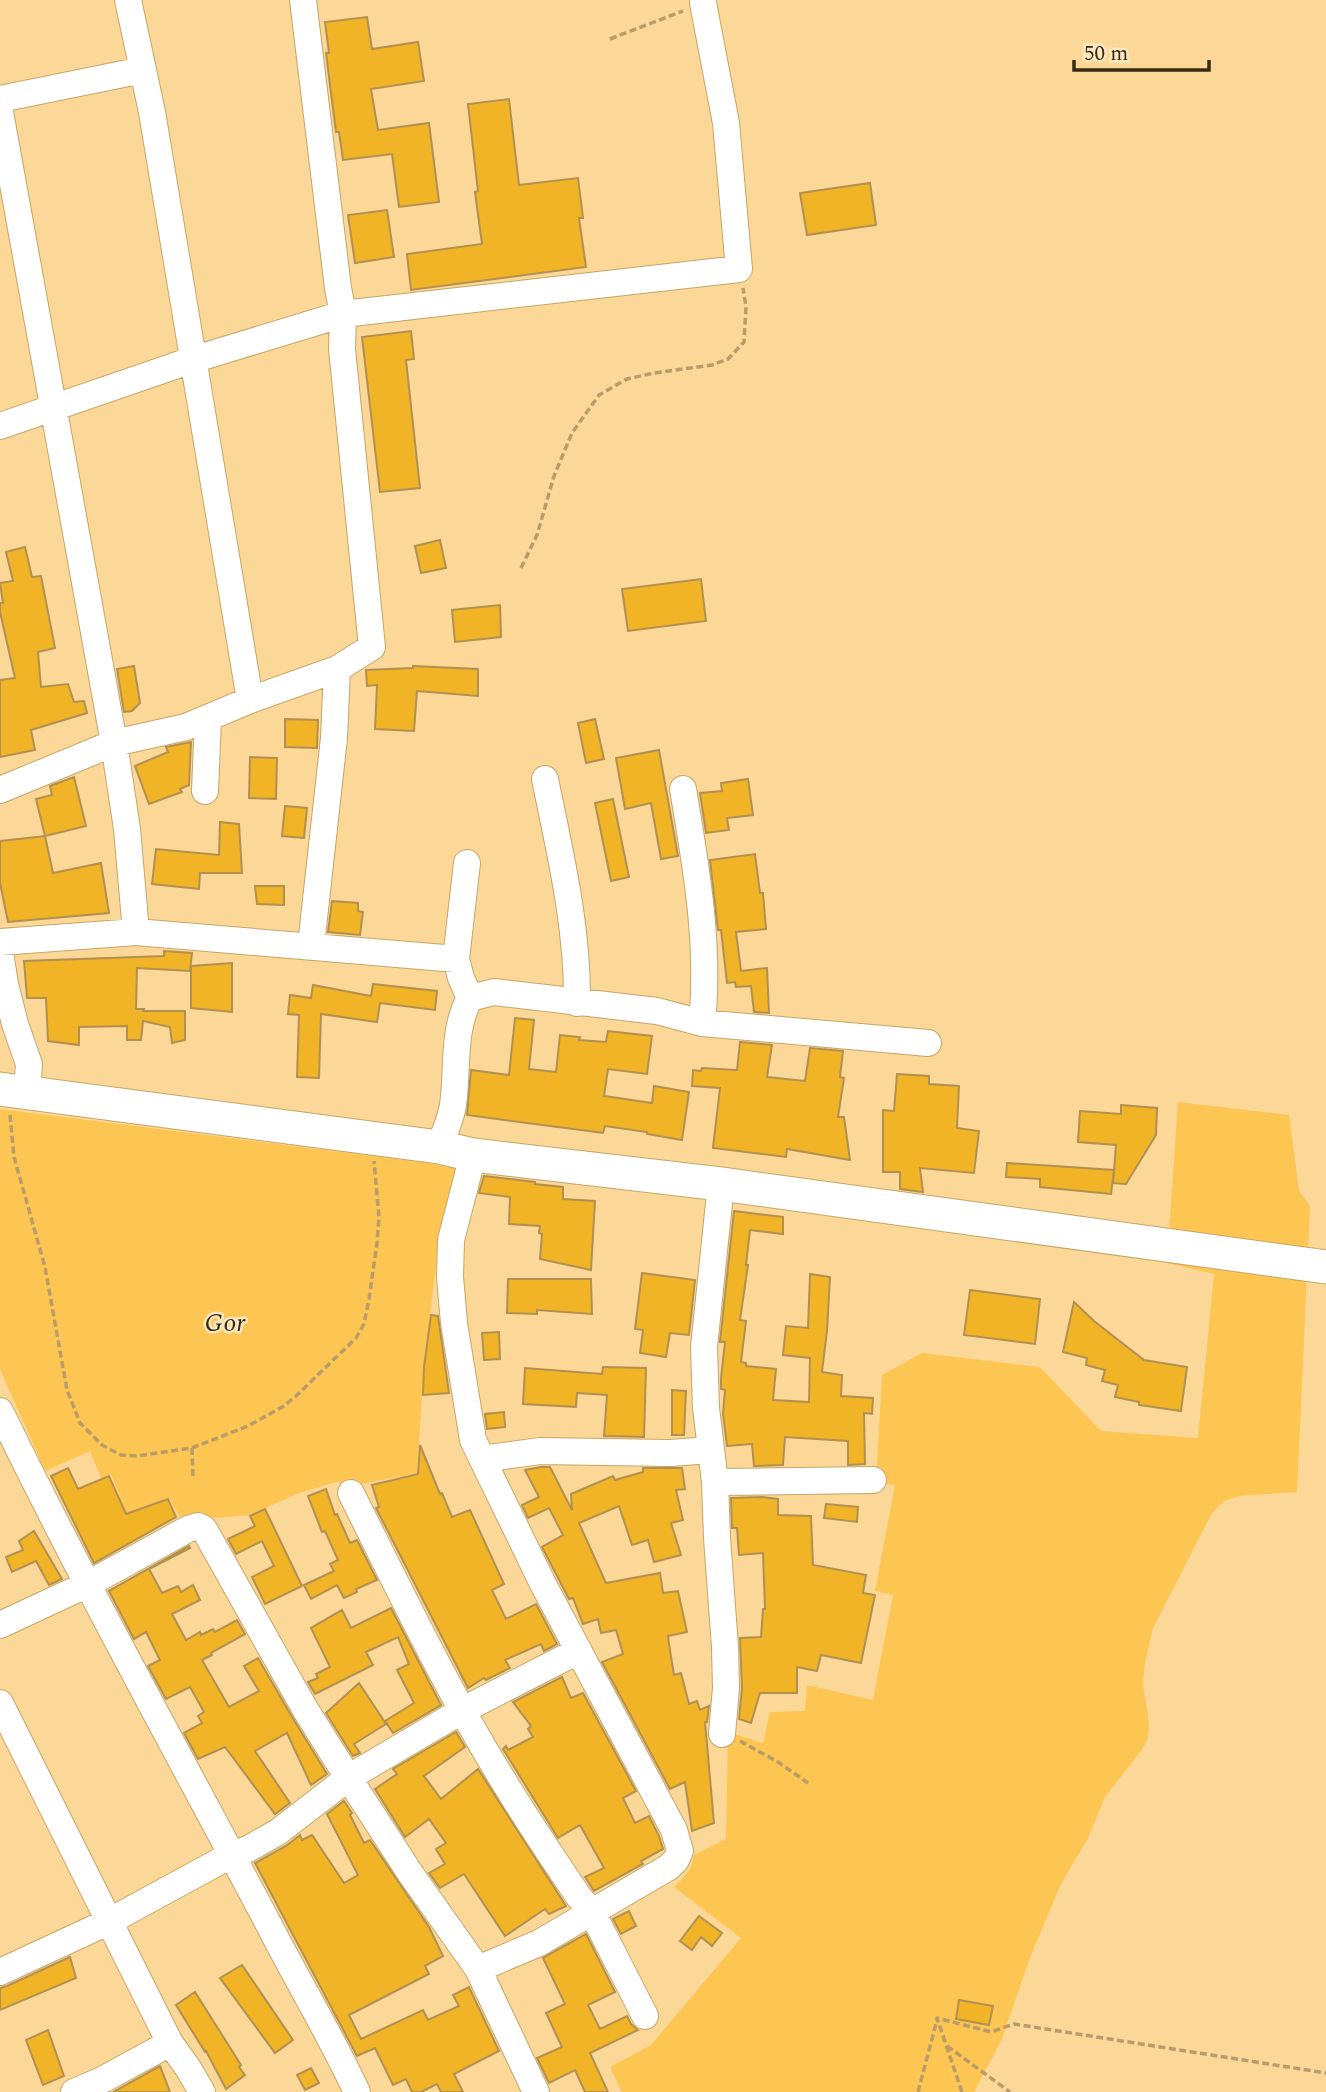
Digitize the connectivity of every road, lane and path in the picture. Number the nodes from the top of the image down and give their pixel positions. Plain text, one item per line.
1 (128, 0) edge
2 (303, 0) edge
3 (703, 3) joint
4 (610, 39) dead end
5 (143, 70) junction
6 (0, 99) edge
7 (0, 112) edge
8 (739, 269) junction
9 (343, 314) junction
10 (192, 360) junction
11 (53, 408) junction
12 (0, 426) edge
13 (521, 568) dead end
14 (337, 668) junction
15 (250, 700) junction
16 (208, 718) junction
17 (114, 743) junction
18 (545, 779) dead end
19 (683, 789) dead end
20 (0, 790) edge
21 (205, 791) dead end
22 (467, 863) dead end
23 (136, 932) junction
24 (0, 942) edge
25 (311, 945) junction
26 (0, 952) edge
27 (456, 959) junction
28 (470, 998) junction
29 (577, 1003) junction
30 (702, 1023) junction
31 (928, 1043) dead end
32 (12, 1097) edge
33 (439, 1147) junction
34 (473, 1155) junction
35 (374, 1157) dead end
36 (721, 1184) junction
37 (1326, 1267) edge
38 (0, 1411) edge
39 (192, 1448) junction
40 (710, 1450) junction
41 (482, 1459) junction
42 (193, 1476) dead end
43 (873, 1480) dead end
44 (715, 1482) junction
45 (351, 1493) dead end
46 (88, 1584) junction
47 (0, 1625) edge
48 (578, 1651) junction
49 (0, 1703) edge
50 (463, 1710) junction
51 (722, 1734) joint
52 (348, 1778) junction
53 (808, 1783) dead end
54 (233, 1854) junction
55 (592, 1912) junction
56 (108, 1922) junction
57 (478, 1969) junction
58 (0, 1972) edge
59 (645, 2016) dead end
60 (937, 2018) junction
61 (170, 2043) junction
62 (947, 2046) junction
63 (1326, 2073) edge
64 (74, 2092) edge
65 (202, 2092) edge
66 (357, 2092) edge
67 (536, 2092) edge
68 (918, 2092) edge
69 (962, 2092) edge
70 (1010, 2092) edge

1 - 5 street
2 - 9 street
3 - 4 path
3 - 8 street
5 - 6 street
5 - 10 street
7 - 11 street
8 - 9 street
8 - 13 path
9 - 10 street
9 - 14 street
10 - 11 street
10 - 15 street
11 - 12 street
11 - 17 street
14 - 15 street
14 - 25 street
15 - 16 street
16 - 17 street
16 - 21 street
17 - 20 street
17 - 23 street
18 - 29 street
19 - 30 street
22 - 27 street
23 - 24 street
23 - 25 street
25 - 27 street
26 - 32 street
27 - 28 street
28 - 29 street
28 - 33 street
29 - 30 street
30 - 31 street
32 - 33 main road
32 - 39 path
33 - 34 main road
34 - 36 main road
34 - 41 street
35 - 39 path
36 - 37 main road
36 - 40 street
38 - 46 street
39 - 42 path
40 - 41 street
40 - 44 street
41 - 48 street
43 - 44 street
44 - 51 street
45 - 50 street
46 - 47 street
46 - 52 street
46 - 54 street
48 - 50 street
48 - 55 street
49 - 56 street
50 - 52 street
50 - 55 street
51 - 53 path
52 - 54 street
52 - 57 street
54 - 56 street
54 - 66 street
55 - 57 street
55 - 59 street
56 - 58 street
56 - 61 street
57 - 67 street
60 - 62 path
60 - 63 path
60 - 68 path
61 - 64 street
61 - 65 street
62 - 69 path
62 - 70 path

